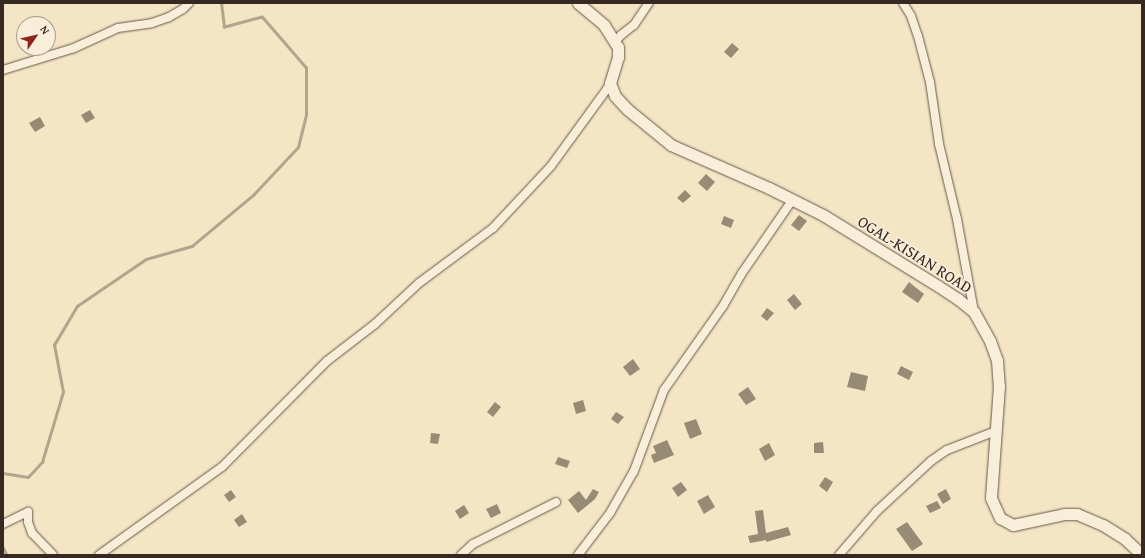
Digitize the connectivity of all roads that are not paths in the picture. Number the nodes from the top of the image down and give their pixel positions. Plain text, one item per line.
1 (189, 3) edge
2 (578, 3) edge
3 (649, 3) edge
4 (903, 3) edge
5 (615, 42) junction
6 (3, 70) edge
7 (610, 83) junction
8 (793, 199) junction
9 (974, 312) junction
10 (996, 431) junction
11 (556, 502) dead end
12 (3, 524) edge
13 (53, 555) edge
14 (99, 555) edge
15 (461, 555) edge
16 (578, 555) edge
17 (839, 555) edge
18 (1142, 555) edge

1 - 6 street
2 - 5 main road
3 - 5 street
4 - 9 street
5 - 7 main road
7 - 8 main road, OGAL-KISIAN ROAD
7 - 14 street
8 - 9 main road, OGAL-KISIAN ROAD
8 - 16 street
9 - 10 main road, OGAL-KISIAN ROAD
10 - 17 street
10 - 18 main road, OGAL-KISIAN ROAD
11 - 15 street
12 - 13 street

